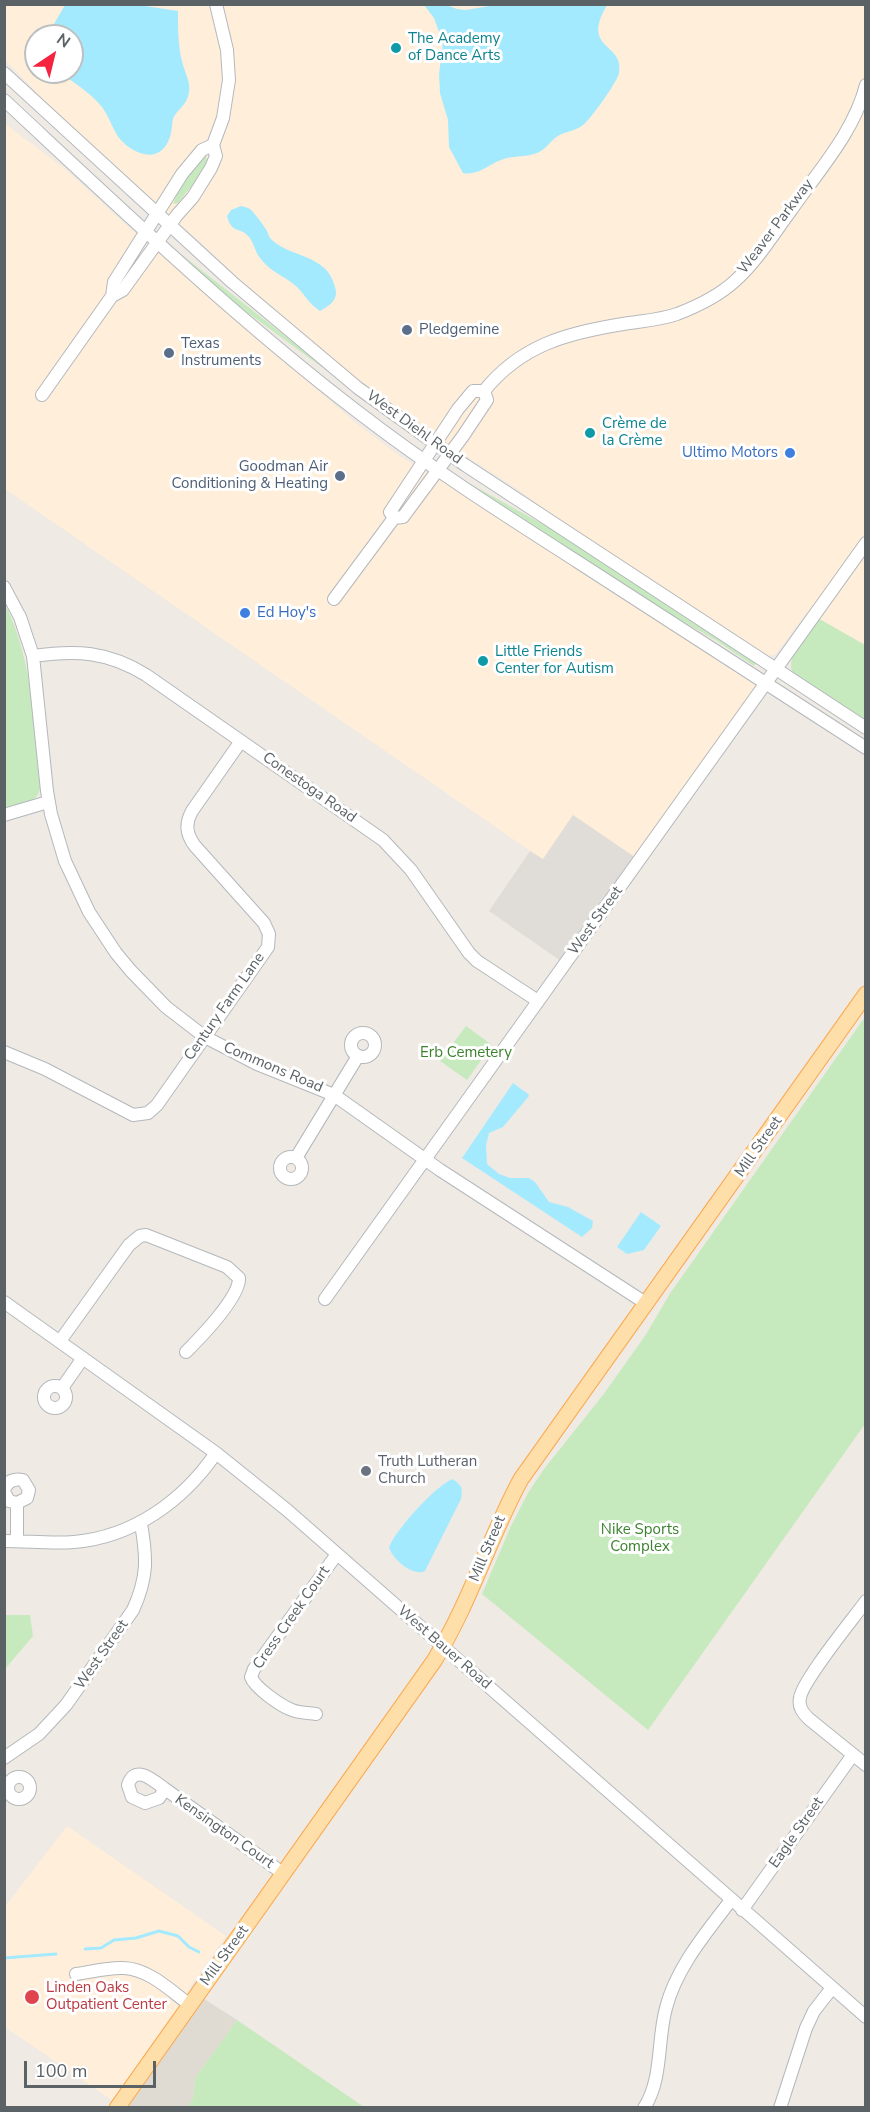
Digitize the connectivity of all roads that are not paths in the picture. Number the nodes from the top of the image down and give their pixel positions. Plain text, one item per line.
1 (216, 4) edge
2 (4, 73) edge
3 (866, 85) edge
4 (4, 100) edge
5 (213, 145) junction
6 (157, 214) junction
7 (169, 225) junction
8 (147, 230) junction
9 (159, 241) junction
10 (112, 296) junction
11 (484, 391) junction
12 (42, 394) dead end
13 (435, 444) junction
14 (449, 454) junction
15 (424, 461) junction
16 (437, 470) junction
17 (394, 518) junction
18 (866, 543) edge
19 (4, 586) edge
20 (334, 600) dead end
21 (33, 656) junction
22 (775, 670) junction
23 (766, 684) junction
24 (866, 728) edge
25 (241, 741) junction
26 (866, 748) edge
27 (48, 802) junction
28 (4, 814) edge
29 (866, 994) edge
30 (538, 1001) junction
31 (204, 1037) junction
32 (4, 1052) edge
33 (358, 1056) dead end
34 (334, 1095) junction
35 (296, 1158) dead end
36 (425, 1160) junction
37 (325, 1299) dead end
38 (4, 1302) edge
39 (647, 1304) junction
40 (60, 1341) junction
41 (186, 1352) dead end
42 (83, 1358) junction
43 (62, 1388) dead end
44 (216, 1453) junction
45 (4, 1491) edge
46 (17, 1503) junction
47 (141, 1524) junction
48 (11, 1541) edge
49 (337, 1554) junction
50 (866, 1601) edge
51 (443, 1646) junction
52 (316, 1714) dead end
53 (852, 1756) junction
54 (4, 1759) edge
55 (866, 1766) edge
56 (14, 1777) dead end
57 (165, 1789) dead end
58 (284, 1874) junction
59 (731, 1900) junction
60 (742, 1910) junction
61 (76, 1974) dead end
62 (832, 1988) junction
63 (190, 2005) junction
64 (866, 2018) edge
65 (117, 2108) edge
66 (644, 2108) edge
67 (780, 2108) edge

1 - 5 street
2 - 6 street, West Diehl Road
3 - 11 street, Weaver Parkway
4 - 8 street, West Diehl Road
5 - 6 street
5 - 7 street
6 - 7 street, West Diehl Road
6 - 8 street
7 - 9 street
7 - 13 street, West Diehl Road
8 - 9 street, West Diehl Road
8 - 10 street
9 - 10 street
9 - 15 street, West Diehl Road
10 - 12 street
11 - 13 street, Weaver Parkway
11 - 14 street, Weaver Parkway
13 - 14 street, West Diehl Road
13 - 15 street, Weaver Parkway
14 - 16 street
14 - 22 street, West Diehl Road
15 - 16 street, West Diehl Road
15 - 17 street, Weaver Parkway
16 - 17 street
16 - 23 street, West Diehl Road
17 - 20 street
18 - 22 street, West Street
19 - 21 street, Commons Road
21 - 25 street, Conestoga Road
21 - 27 street, Commons Road
22 - 23 street, West Street
22 - 24 street, West Diehl Road
23 - 26 street, West Diehl Road
23 - 30 street, West Street
25 - 30 street, Conestoga Road
25 - 31 street, Century Farm Lane
27 - 28 street
27 - 31 street, Commons Road
29 - 39 main road, Mill Street
30 - 36 street, West Street
31 - 32 street, Century Farm Lane
31 - 34 street, Commons Road
33 - 34 street
34 - 35 street
34 - 36 street, Commons Road
36 - 37 street, West Street
36 - 39 street, Commons Road
38 - 40 street, West Bauer Road
39 - 51 main road, Mill Street
40 - 41 street
40 - 42 street, West Bauer Road
42 - 43 street
42 - 44 street, West Bauer Road
44 - 47 street
44 - 49 street, West Bauer Road
45 - 46 street
45 - 46 street
46 - 48 street
47 - 48 street
47 - 54 street, West Street
49 - 51 street, West Bauer Road
49 - 52 street, Cress Creek Court
50 - 53 street
51 - 58 main road, Mill Street
51 - 59 street, West Bauer Road
53 - 55 street
53 - 60 street, Eagle Street
54 - 56 street
57 - 58 street, Kensington Court
58 - 63 main road, Mill Street
59 - 60 street, West Bauer Road
59 - 66 street
60 - 62 street, West Bauer Road
61 - 63 street
62 - 64 street, West Bauer Road
62 - 67 street
63 - 65 main road, Mill Street

